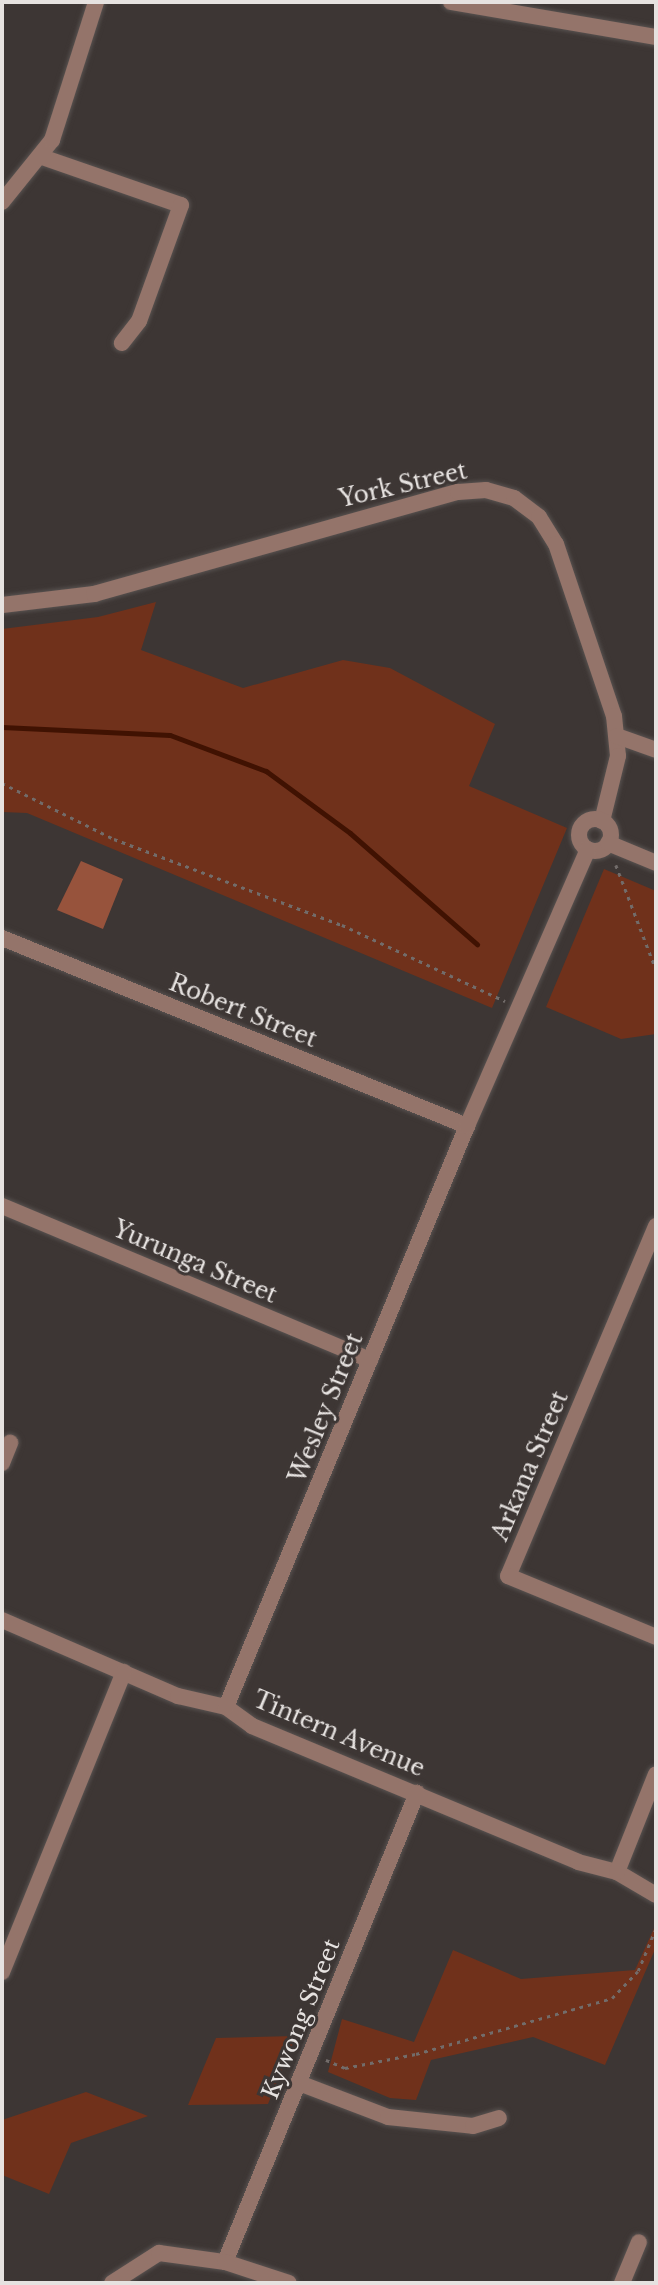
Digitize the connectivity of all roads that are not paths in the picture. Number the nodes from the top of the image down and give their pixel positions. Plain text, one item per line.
1 (96, 2) edge
2 (451, 2) edge
3 (656, 37) edge
4 (43, 157) junction
5 (2, 202) edge
6 (122, 343) dead end
7 (2, 605) edge
8 (617, 736) junction
9 (656, 750) edge
10 (602, 821) junction
11 (615, 846) junction
12 (588, 849) junction
13 (656, 863) edge
14 (2, 938) edge
15 (467, 1126) junction
16 (2, 1206) edge
17 (656, 1226) edge
18 (370, 1360) junction
19 (10, 1443) dead end
20 (2, 1463) edge
21 (2, 1620) edge
22 (656, 1637) edge
23 (124, 1672) junction
24 (226, 1707) junction
25 (656, 1774) edge
26 (417, 1793) junction
27 (617, 1872) junction
28 (656, 1895) edge
29 (2, 1972) edge
30 (299, 2083) junction
31 (499, 2118) dead end
32 (639, 2242) dead end
33 (225, 2262) junction
34 (112, 2283) edge
35 (289, 2283) edge
36 (622, 2283) edge

1 - 4 street
2 - 3 street
4 - 5 street
4 - 6 street
7 - 8 street, York Street
8 - 9 street
8 - 10 street, York Street
10 - 11 street
10 - 12 street
11 - 12 street
11 - 13 street
12 - 15 street
14 - 15 street, Robert Street
15 - 18 street, Wesley Street
16 - 18 street, Yurunga Street
17 - 22 street, Arkana Street
18 - 24 street, Wesley Street
19 - 20 street
21 - 23 street, Tintern Avenue
23 - 24 street, Tintern Avenue
23 - 29 street
24 - 26 street, Tintern Avenue
25 - 27 street
26 - 27 street, Tintern Avenue
26 - 30 street, Kywong Street
27 - 28 street, Tintern Avenue
30 - 31 street
30 - 33 street, Kywong Street
32 - 36 street
33 - 34 street
33 - 35 street

